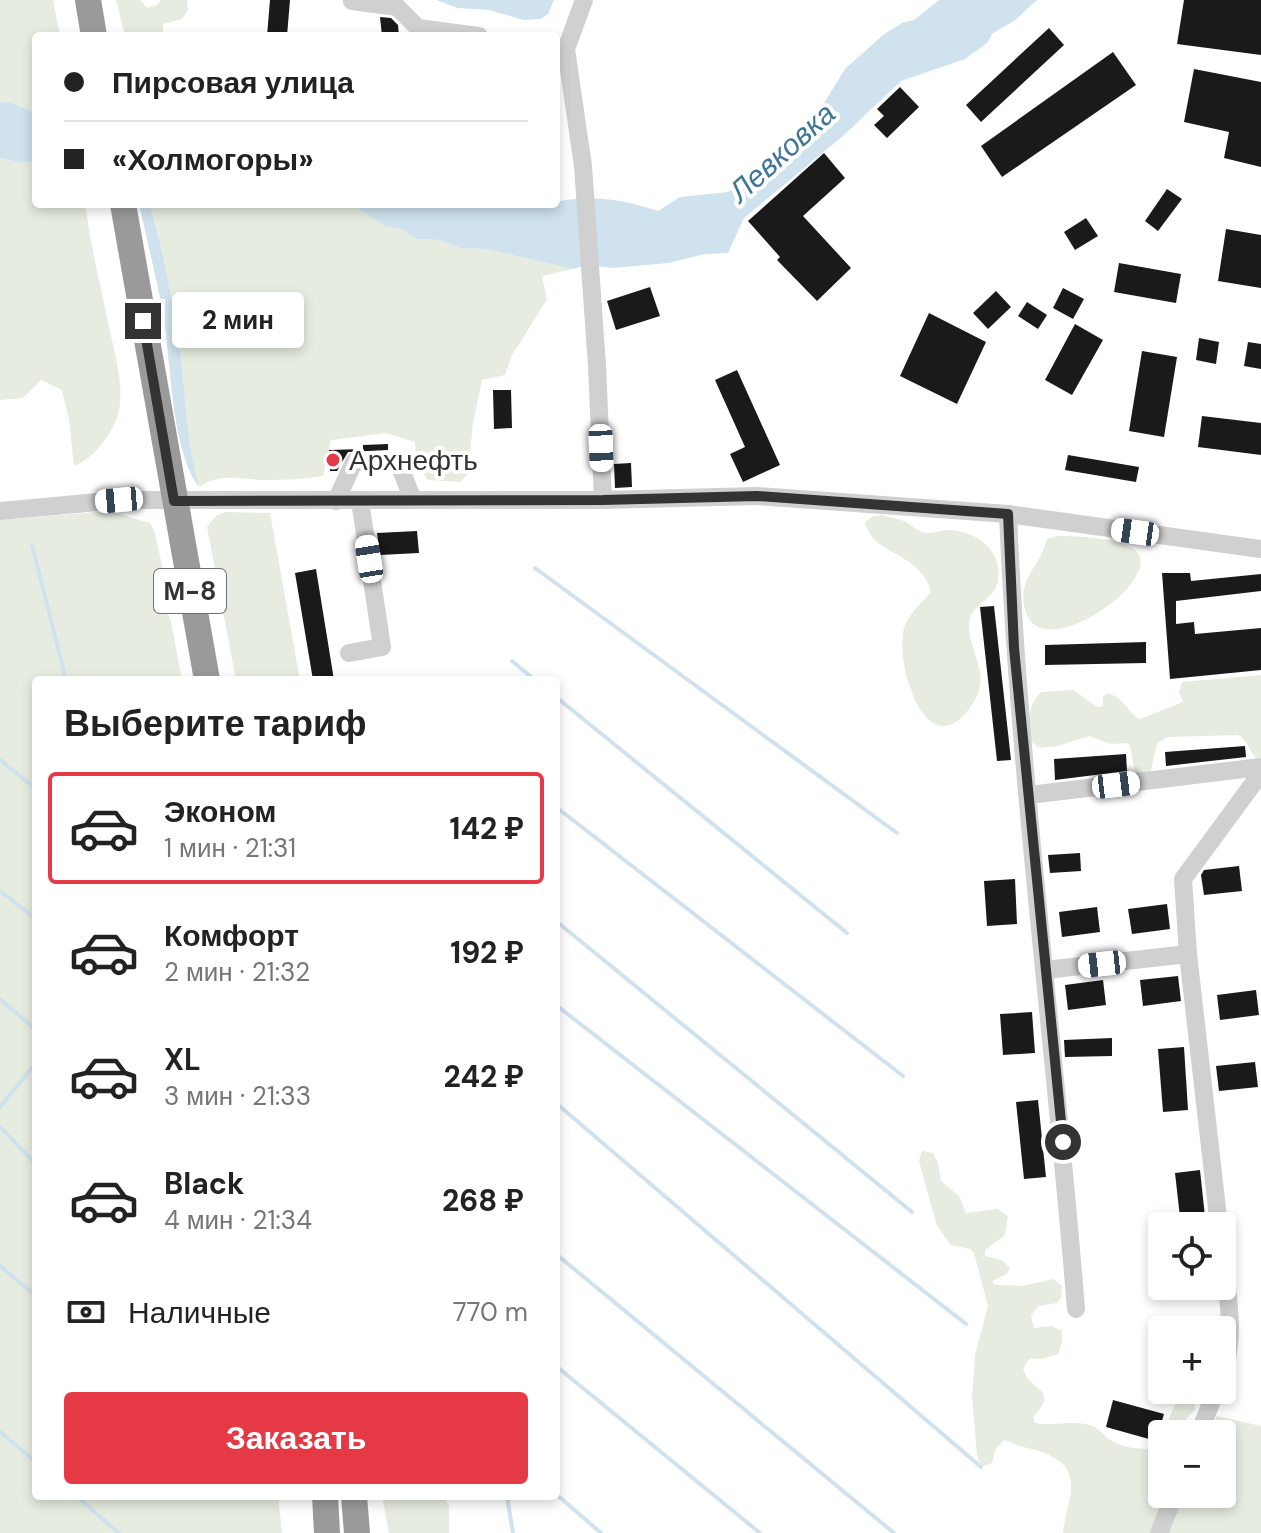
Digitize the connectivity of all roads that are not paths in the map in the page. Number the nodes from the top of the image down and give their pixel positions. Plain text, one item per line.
1 (88, 0) edge
2 (584, 0) edge
3 (352, 1) edge
4 (93, 32) edge
5 (448, 32) edge
6 (561, 48) edge
7 (124, 208) edge
8 (413, 500) junction
9 (603, 500) junction
10 (174, 501) junction
11 (336, 501) junction
12 (360, 501) junction
13 (0, 511) edge
14 (1008, 514) junction
15 (1261, 549) edge
16 (349, 653) dead end
17 (206, 676) edge
18 (1261, 770) edge
19 (1029, 795) junction
20 (1188, 954) junction
21 (1045, 970) junction
22 (1217, 1212) edge
23 (1076, 1309) dead end
24 (325, 1500) edge
25 (354, 1500) edge
26 (1169, 1508) edge
27 (327, 1533) edge
28 (357, 1533) edge
29 (1159, 1533) edge

1 - 4 highway
2 - 6 street
3 - 5 street
6 - 9 street
7 - 10 highway
8 - 9 street
8 - 11 street
8 - 12 street
9 - 14 street
10 - 11 street
10 - 13 street
10 - 17 highway, М-8
11 - 12 street
12 - 16 street
14 - 15 street
14 - 19 street
18 - 19 street
18 - 20 street
19 - 21 street
20 - 21 street
20 - 22 street
21 - 23 street
24 - 27 highway
25 - 28 highway
26 - 29 street

